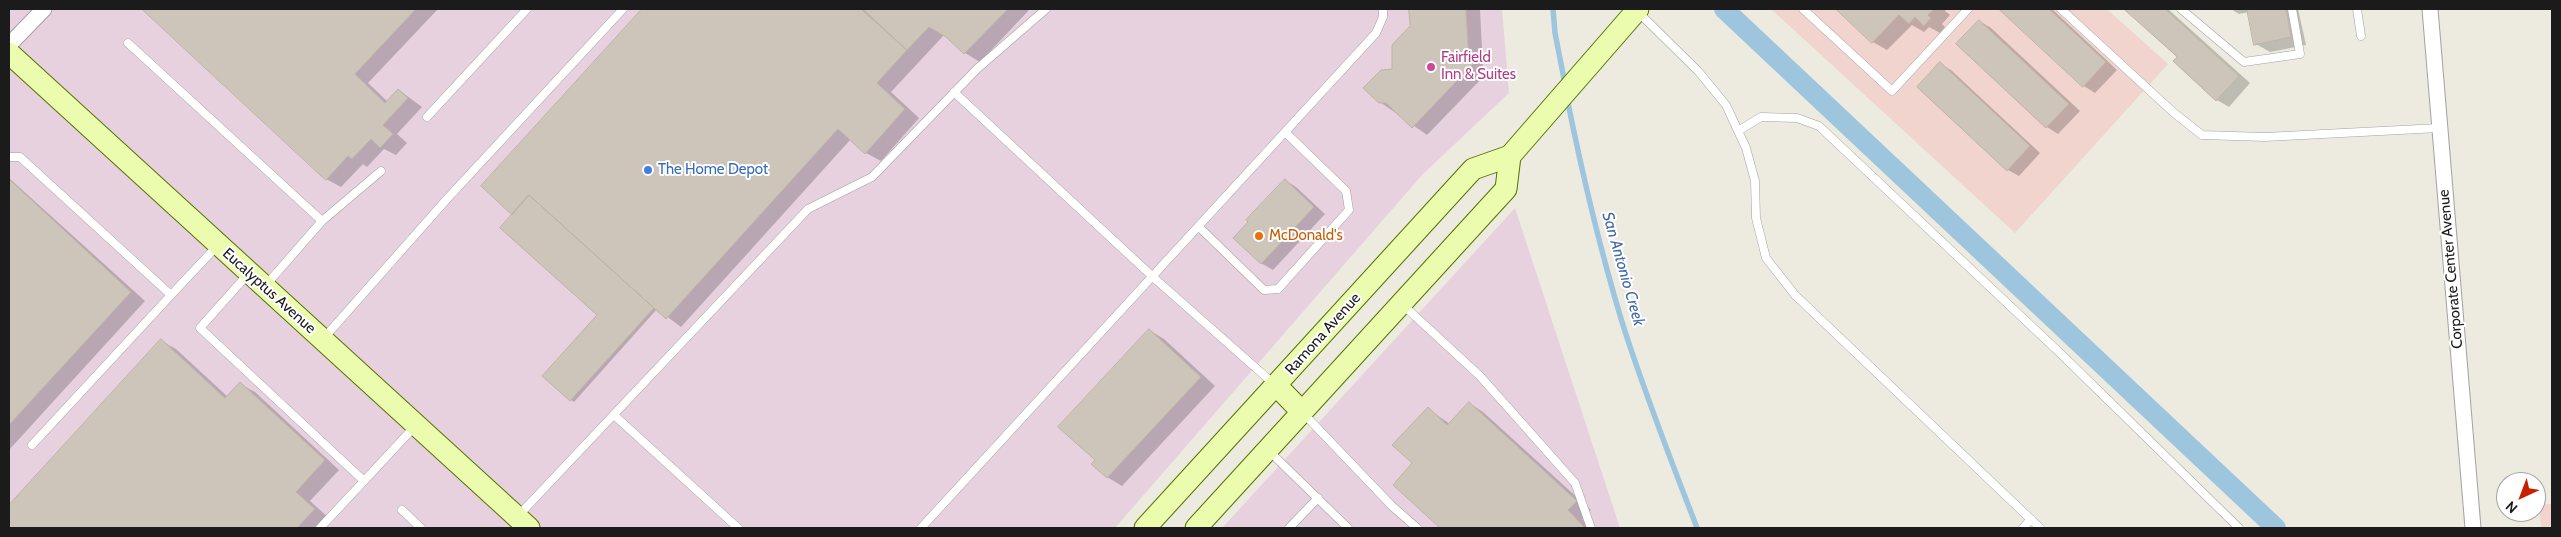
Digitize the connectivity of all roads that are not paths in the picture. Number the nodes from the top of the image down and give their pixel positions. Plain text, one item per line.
1 (44, 9) edge
2 (527, 9) edge
3 (623, 9) edge
4 (1046, 9) edge
5 (1383, 9) edge
6 (1637, 9) edge
7 (1803, 9) edge
8 (1968, 9) edge
9 (2061, 9) edge
10 (2181, 9) edge
11 (2292, 9) edge
12 (2357, 9) edge
13 (2430, 9) edge
14 (2361, 36) dead end
15 (128, 42) dead end
16 (9, 45) edge
17 (9, 53) edge
18 (954, 92) junction
19 (427, 117) dead end
20 (2438, 128) junction
21 (1285, 132) junction
22 (1738, 132) junction
23 (1510, 156) junction
24 (9, 157) edge
25 (382, 171) dead end
26 (322, 221) junction
27 (1199, 227) junction
28 (218, 244) junction
29 (1153, 277) junction
30 (257, 279) junction
31 (171, 295) junction
32 (1401, 304) junction
33 (323, 340) junction
34 (1276, 385) junction
35 (1302, 412) junction
36 (614, 415) junction
37 (416, 425) junction
38 (32, 445) dead end
39 (1268, 450) junction
40 (364, 481) junction
41 (1318, 498) junction
42 (402, 510) dead end
43 (2031, 519) junction
44 (523, 523) edge
45 (320, 528) edge
46 (421, 528) edge
47 (738, 528) edge
48 (921, 528) edge
49 (1145, 528) edge
50 (1196, 528) edge
51 (1289, 528) edge
52 (1348, 528) edge
53 (1417, 528) edge
54 (1591, 528) edge
55 (2023, 528) edge
56 (2040, 528) edge
57 (2239, 528) edge
58 (2473, 528) edge

1 - 16 street
2 - 19 lane
3 - 33 lane
4 - 18 lane
5 - 21 lane
6 - 22 lane
6 - 23 main road, Ramona Avenue
7 - 8 lane
9 - 20 lane
10 - 11 lane
12 - 14 lane
13 - 20 street, Corporate Center Avenue
15 - 26 lane
17 - 28 main road, Eucalyptus Avenue
18 - 29 lane
18 - 36 lane
20 - 58 street, Corporate Center Avenue
21 - 27 lane
21 - 27 lane
22 - 43 lane
22 - 57 lane
23 - 32 main road
23 - 34 main road, Ramona Avenue
24 - 31 lane
25 - 26 lane
26 - 30 lane
27 - 29 lane
28 - 30 main road, Eucalyptus Avenue
28 - 31 lane
29 - 34 lane
29 - 48 lane
30 - 33 main road, Eucalyptus Avenue
30 - 40 lane
31 - 38 lane
32 - 35 main road
32 - 54 lane
33 - 37 main road, Eucalyptus Avenue
34 - 35 main road
34 - 49 main road, Ramona Avenue
35 - 39 main road
35 - 53 lane
36 - 44 lane
36 - 47 lane
37 - 40 lane
37 - 44 main road, Eucalyptus Avenue
39 - 41 lane
39 - 50 main road
40 - 45 lane
41 - 51 lane
41 - 52 lane
42 - 46 lane
43 - 55 lane
43 - 56 lane

